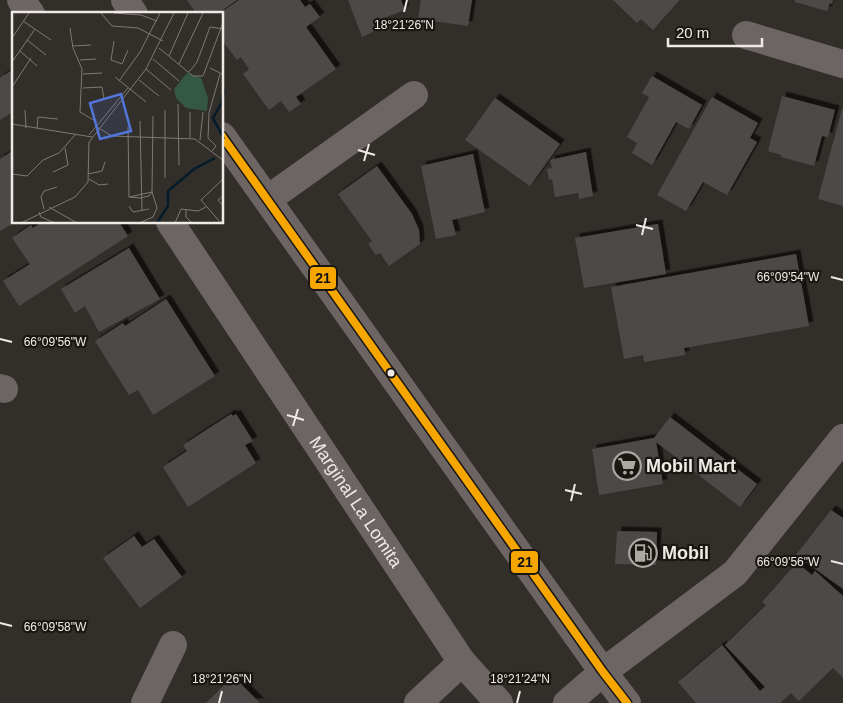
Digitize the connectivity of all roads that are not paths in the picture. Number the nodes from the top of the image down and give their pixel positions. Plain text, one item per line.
1 (22, 0) edge
2 (124, 0) edge
3 (30, 12) edge
4 (133, 12) edge
5 (746, 36) dead end
6 (843, 64) edge
7 (414, 95) dead end
8 (224, 139) edge
9 (268, 199) junction
10 (171, 224) edge
11 (843, 438) edge
12 (173, 645) dead end
13 (462, 662) junction
14 (603, 672) junction
15 (146, 703) edge
16 (418, 703) edge
17 (499, 703) edge
18 (567, 703) edge
19 (627, 703) edge

1 - 3 street
2 - 4 street
5 - 6 street
7 - 9 street
8 - 9 street
9 - 14 street
10 - 13 street, Marginal La Lomita
11 - 14 street
12 - 15 street
13 - 16 street
13 - 17 street, Marginal La Lomita
14 - 18 street
14 - 19 street

